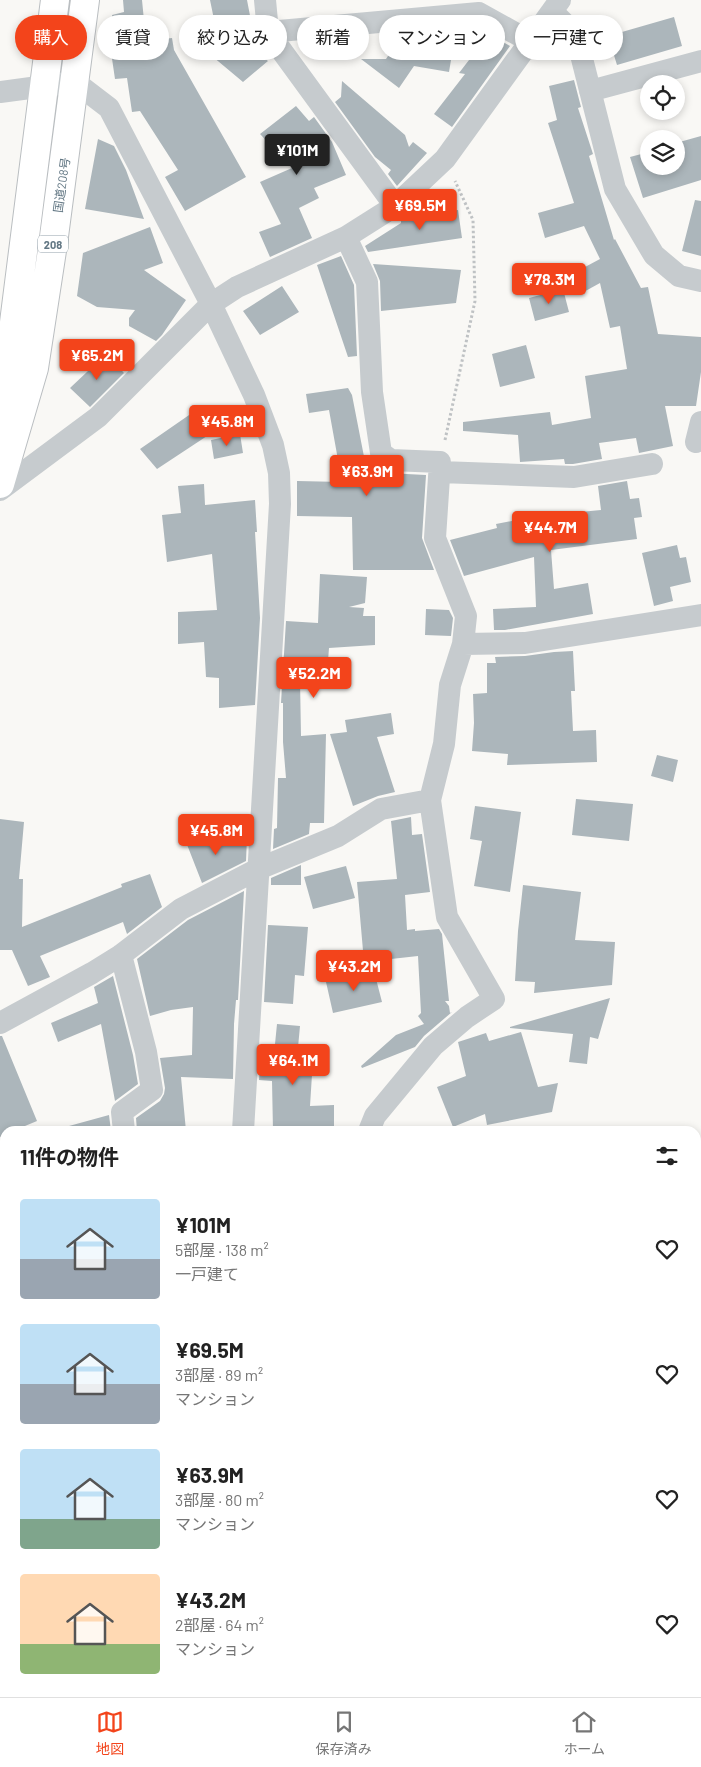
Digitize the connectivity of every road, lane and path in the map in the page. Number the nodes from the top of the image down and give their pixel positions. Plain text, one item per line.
1 (55, 0) edge
2 (85, 0) edge
3 (265, 0) edge
4 (556, 6) edge
5 (266, 15) edge
6 (287, 30) edge
7 (515, 33) edge
8 (287, 58) edge
9 (518, 60) edge
10 (701, 61) edge
11 (75, 82) junction
12 (43, 87) junction
13 (590, 91) junction
14 (0, 92) edge
15 (445, 159) junction
16 (395, 206) junction
17 (346, 237) junction
18 (701, 281) edge
19 (212, 304) junction
20 (5, 354) edge
21 (652, 464) dead end
22 (0, 466) edge
23 (440, 467) junction
24 (0, 484) edge
25 (0, 490) edge
26 (701, 615) edge
27 (463, 644) junction
28 (430, 800) junction
29 (258, 869) junction
30 (122, 955) junction
31 (0, 1023) edge
32 (123, 1126) edge
33 (243, 1126) edge
34 (371, 1126) edge

1 - 12 highway, 208
2 - 11 highway, 国道208号 / 208
3 - 5 street
4 - 13 street
6 - 7 street
8 - 16 street
9 - 15 street
10 - 13 street
11 - 12 street
11 - 19 street
11 - 24 highway, 国道208号 / 208
12 - 14 street
12 - 20 highway, 208
13 - 18 street
15 - 16 street
15 - 23 path
16 - 17 street
17 - 19 street
17 - 23 street
19 - 25 street
19 - 29 street
20 - 22 highway, 208
21 - 23 street
23 - 27 street
26 - 27 street
27 - 28 street
28 - 29 street
28 - 34 street
29 - 30 street
29 - 33 street
30 - 31 street
30 - 32 street

